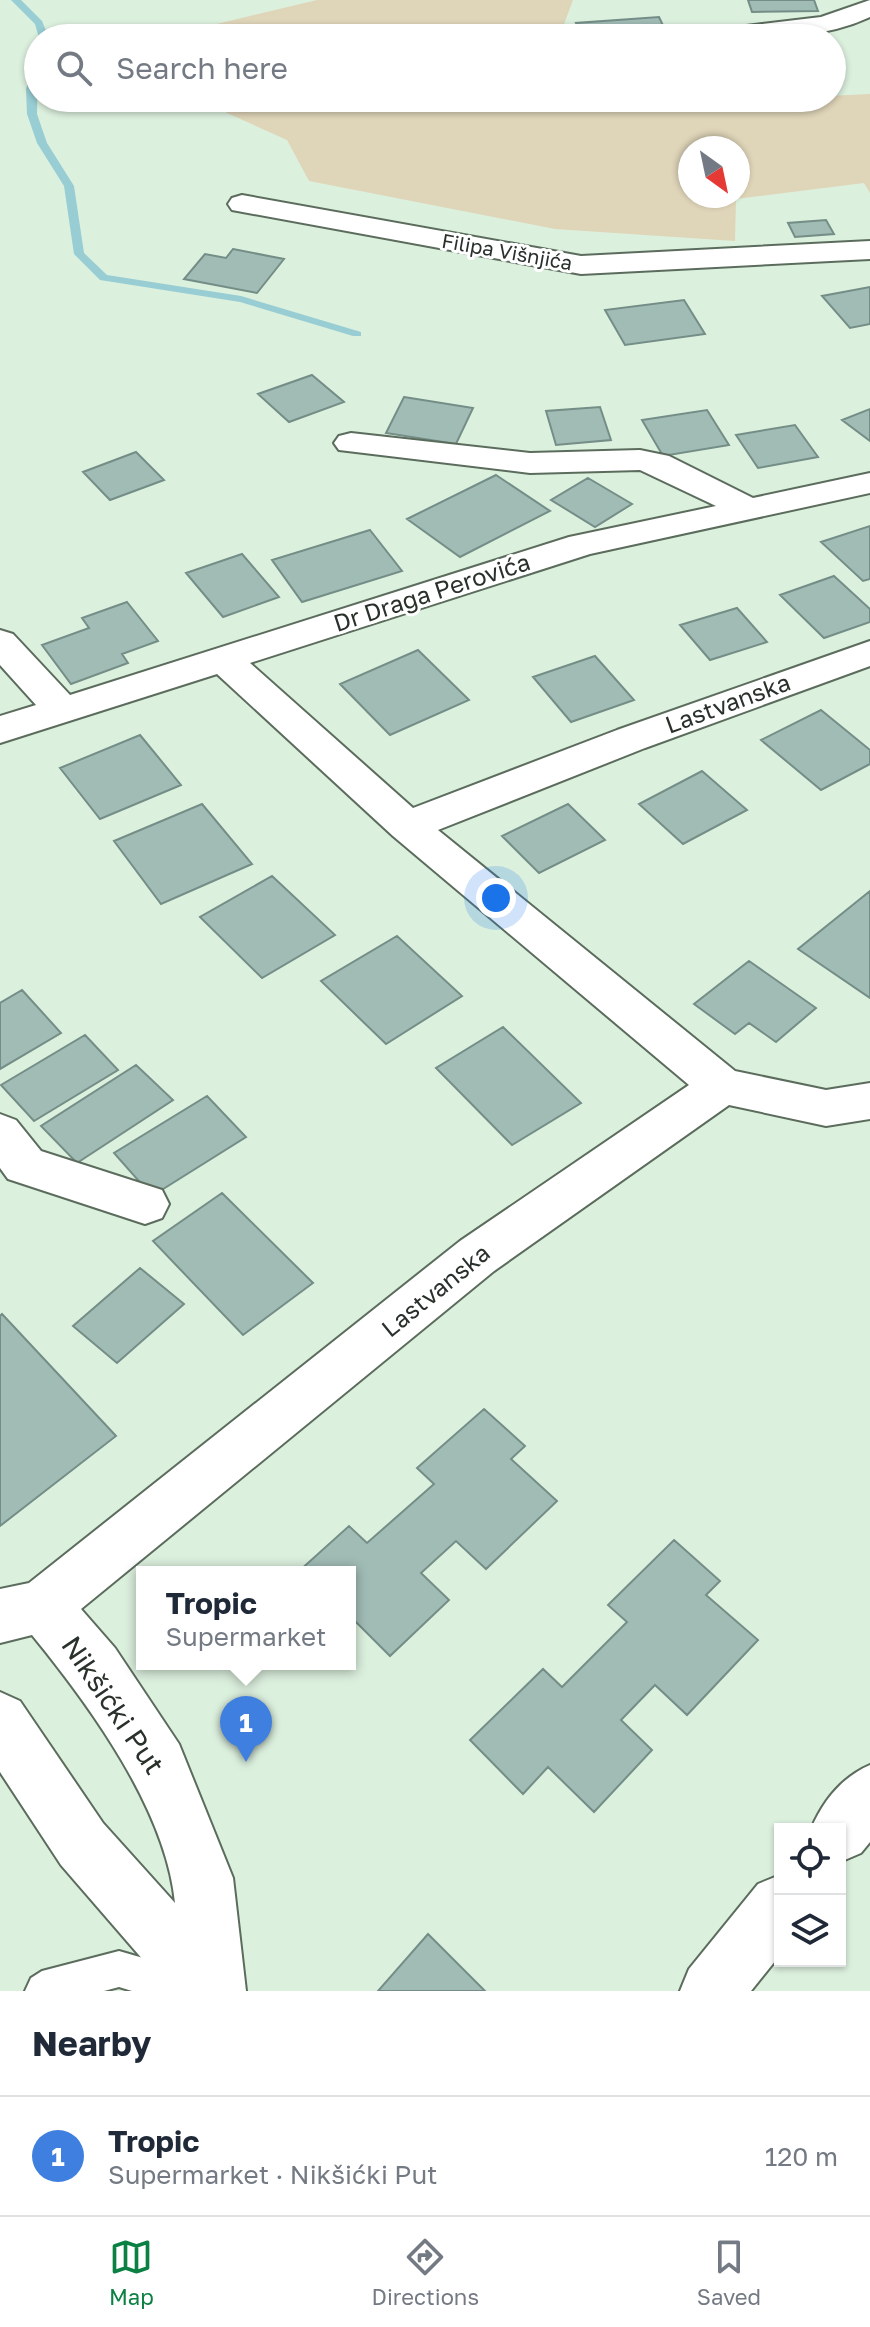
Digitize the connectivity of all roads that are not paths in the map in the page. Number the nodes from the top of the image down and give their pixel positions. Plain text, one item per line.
1 (870, 7) edge
2 (821, 24) edge
3 (242, 204) dead end
4 (870, 250) edge
5 (351, 443) dead end
6 (870, 483) edge
7 (749, 509) junction
8 (0, 642) edge
9 (870, 653) edge
10 (224, 660) junction
11 (62, 710) junction
12 (0, 730) edge
13 (407, 826) junction
14 (722, 1086) junction
15 (870, 1101) edge
16 (0, 1133) edge
17 (145, 1204) dead end
18 (22, 1611) edge
19 (0, 1721) edge
20 (870, 1795) edge
21 (846, 1825) edge
22 (774, 1913) edge
23 (44, 1991) edge
24 (199, 1991) edge
25 (214, 1991) edge
26 (711, 1991) edge

1 - 2 street
3 - 4 street, Filipa Višnjića
5 - 7 street
6 - 7 street, Dr Draga Perovića
7 - 10 street, Dr Draga Perovića
8 - 11 street
9 - 13 street, Lastvanska
10 - 11 street, Dr Draga Perovića
10 - 13 street
11 - 12 street, Dr Draga Perovića
13 - 14 street
14 - 15 street
14 - 18 street, Lastvanska
16 - 17 street
18 - 25 street, Nikšićki Put
19 - 25 street
20 - 21 street
22 - 26 street
23 - 24 lane

